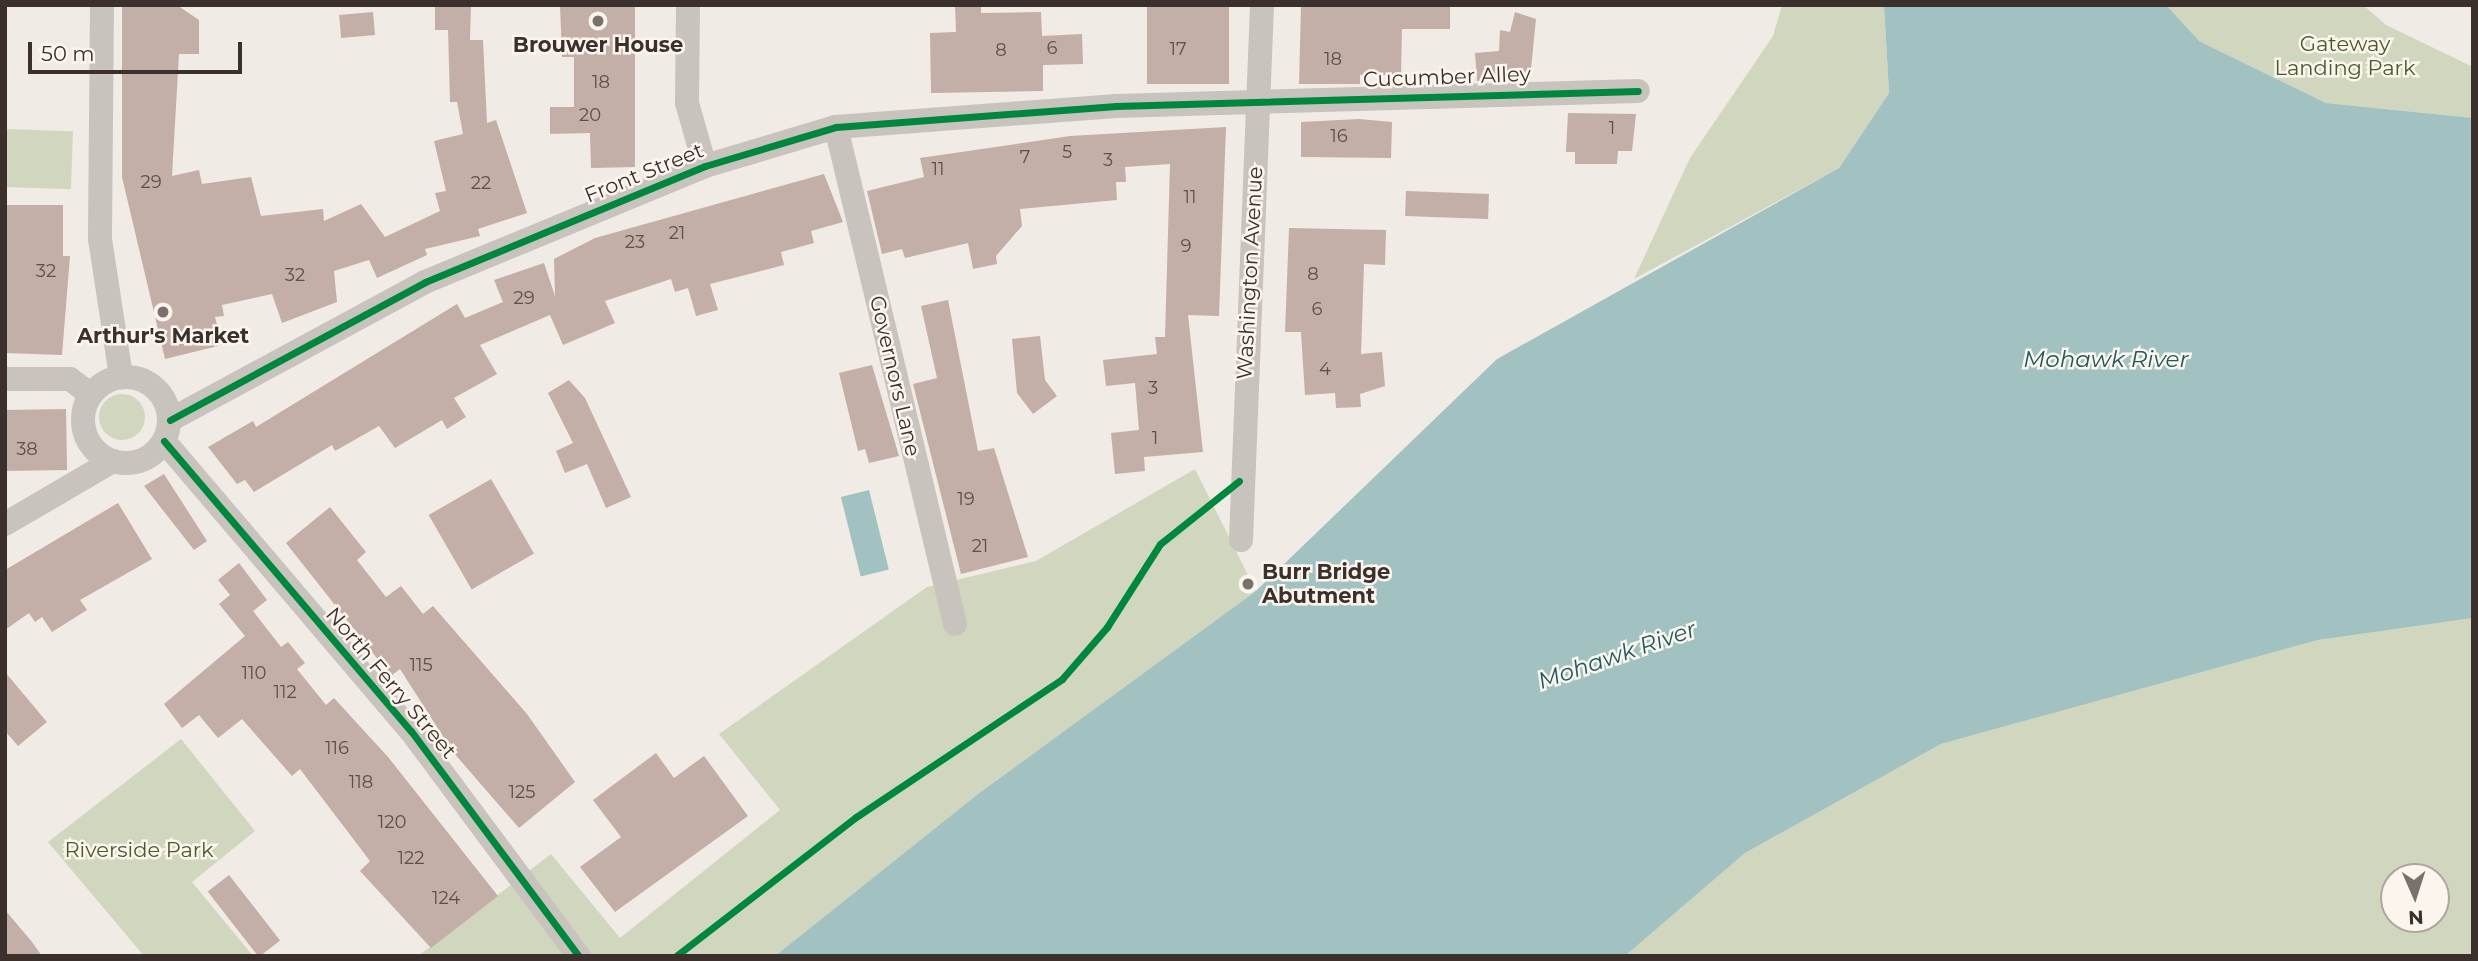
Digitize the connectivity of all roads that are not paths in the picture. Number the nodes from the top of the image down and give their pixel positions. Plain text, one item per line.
1 (102, 5) edge
2 (688, 5) edge
3 (1262, 5) edge
4 (1638, 91) dead end
5 (1257, 104) junction
6 (836, 127) junction
7 (705, 166) junction
8 (121, 377) junction
9 (5, 379) edge
10 (91, 395) junction
11 (167, 431) junction
12 (113, 461) junction
13 (5, 524) edge
14 (1241, 540) dead end
15 (955, 624) dead end
16 (579, 956) edge

1 - 8 street
2 - 7 street
3 - 5 street, Washington Avenue
4 - 5 street, Cucumber Alley
5 - 6 street, Front Street
5 - 14 street, Washington Avenue
6 - 7 street, Front Street
6 - 15 street, Governors Lane
7 - 11 street, Front Street
8 - 10 street
8 - 11 street
9 - 10 street
10 - 12 street
11 - 12 street, Front Street
11 - 16 street, North Ferry Street
12 - 13 street, Front Street

